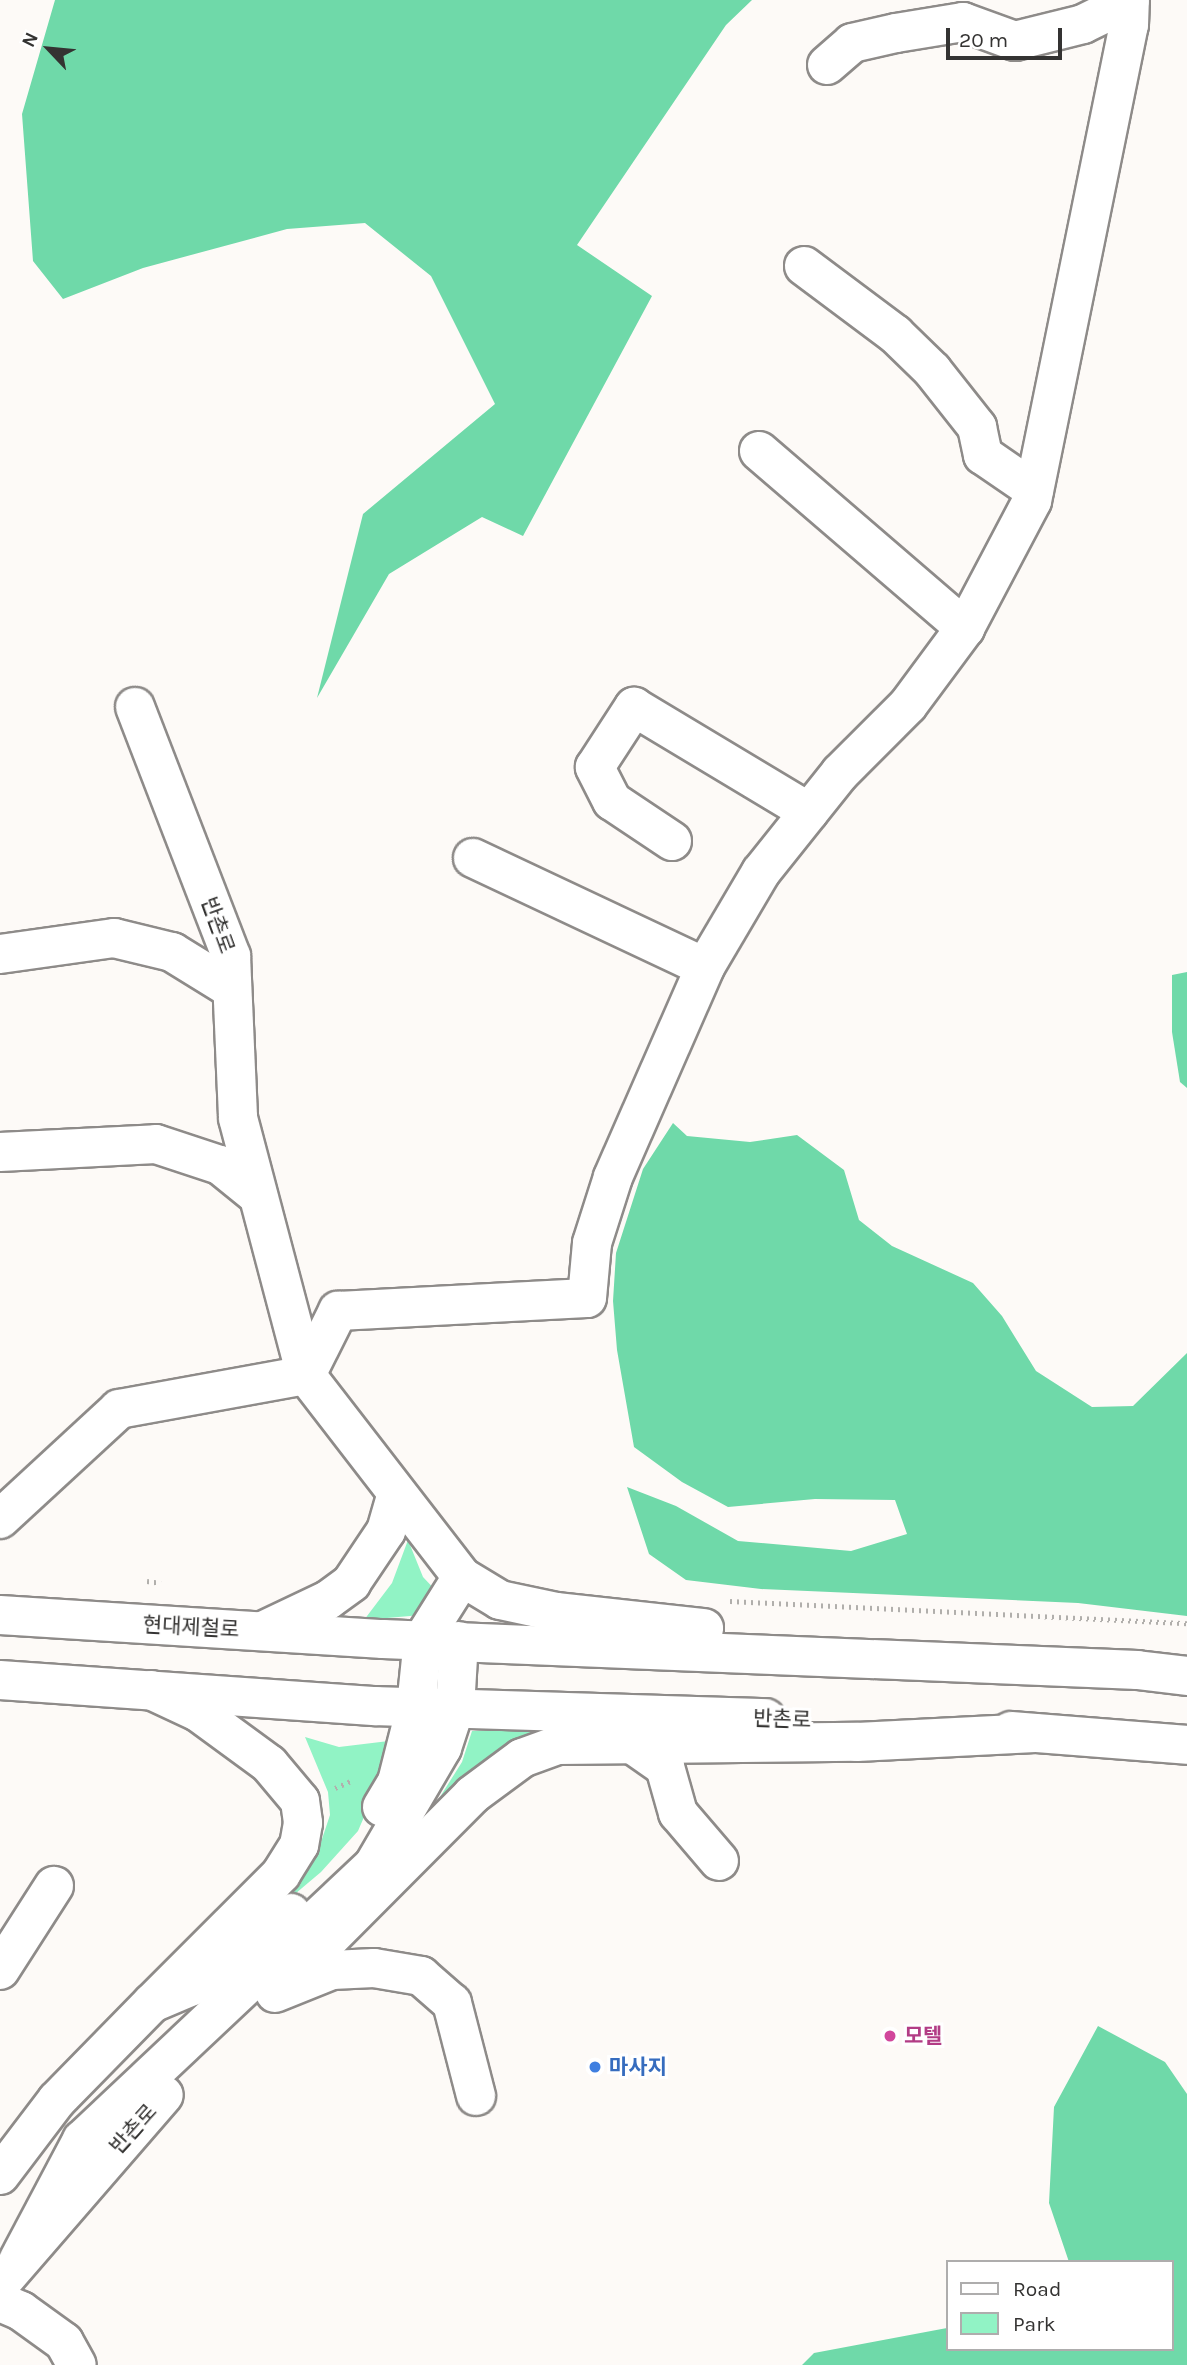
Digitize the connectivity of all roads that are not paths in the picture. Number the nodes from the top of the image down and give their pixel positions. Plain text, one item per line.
1 (1130, 0) edge
2 (827, 65) dead end
3 (804, 266) dead end
4 (759, 451) dead end
5 (1034, 491) junction
6 (965, 628) junction
7 (135, 706) dead end
8 (809, 812) junction
9 (672, 841) dead end
10 (473, 858) dead end
11 (0, 954) edge
12 (705, 967) junction
13 (232, 989) junction
14 (0, 1152) edge
15 (257, 1195) junction
16 (306, 1376) junction
17 (396, 1496) junction
18 (0, 1519) edge
19 (462, 1577) junction
20 (0, 1615) edge
21 (261, 1631) junction
22 (441, 1640) junction
23 (1187, 1662) edge
24 (1187, 1676) edge
25 (0, 1680) edge
26 (151, 1690) junction
27 (416, 1707) junction
28 (456, 1708) junction
29 (1035, 1732) junction
30 (629, 1742) junction
31 (1187, 1745) edge
32 (719, 1861) dead end
33 (54, 1886) dead end
34 (0, 1970) edge
35 (280, 1988) junction
36 (152, 2003) junction
37 (476, 2096) dead end
38 (0, 2175) edge
39 (10, 2272) edge
40 (0, 2302) edge
41 (78, 2365) edge

1 - 2 main road
1 - 5 main road
3 - 5 main road
4 - 6 main road
5 - 6 main road
6 - 8 main road
7 - 13 main road, 반촌로
8 - 9 main road
8 - 12 main road
10 - 12 main road
11 - 13 main road
12 - 16 main road
13 - 15 main road, 반촌로
14 - 15 main road
15 - 16 main road, 반촌로
16 - 17 main road, 반촌로
16 - 18 main road
17 - 19 main road, 반촌로
17 - 21 main road
19 - 22 main road
19 - 23 main road, 반촌로
20 - 21 main road, 현대제철로
21 - 22 main road, 현대제철로
22 - 24 main road
22 - 27 main road
22 - 28 main road
25 - 26 main road
26 - 27 main road, 반촌로
26 - 36 main road
27 - 28 main road, 반촌로
27 - 36 main road
28 - 29 main road, 반촌로
28 - 39 main road
29 - 30 main road, 반촌로
29 - 31 main road, 반촌로
30 - 32 main road
30 - 35 main road, 반촌로
33 - 34 main road
35 - 37 main road
35 - 39 main road, 반촌로
36 - 38 main road
40 - 41 main road

